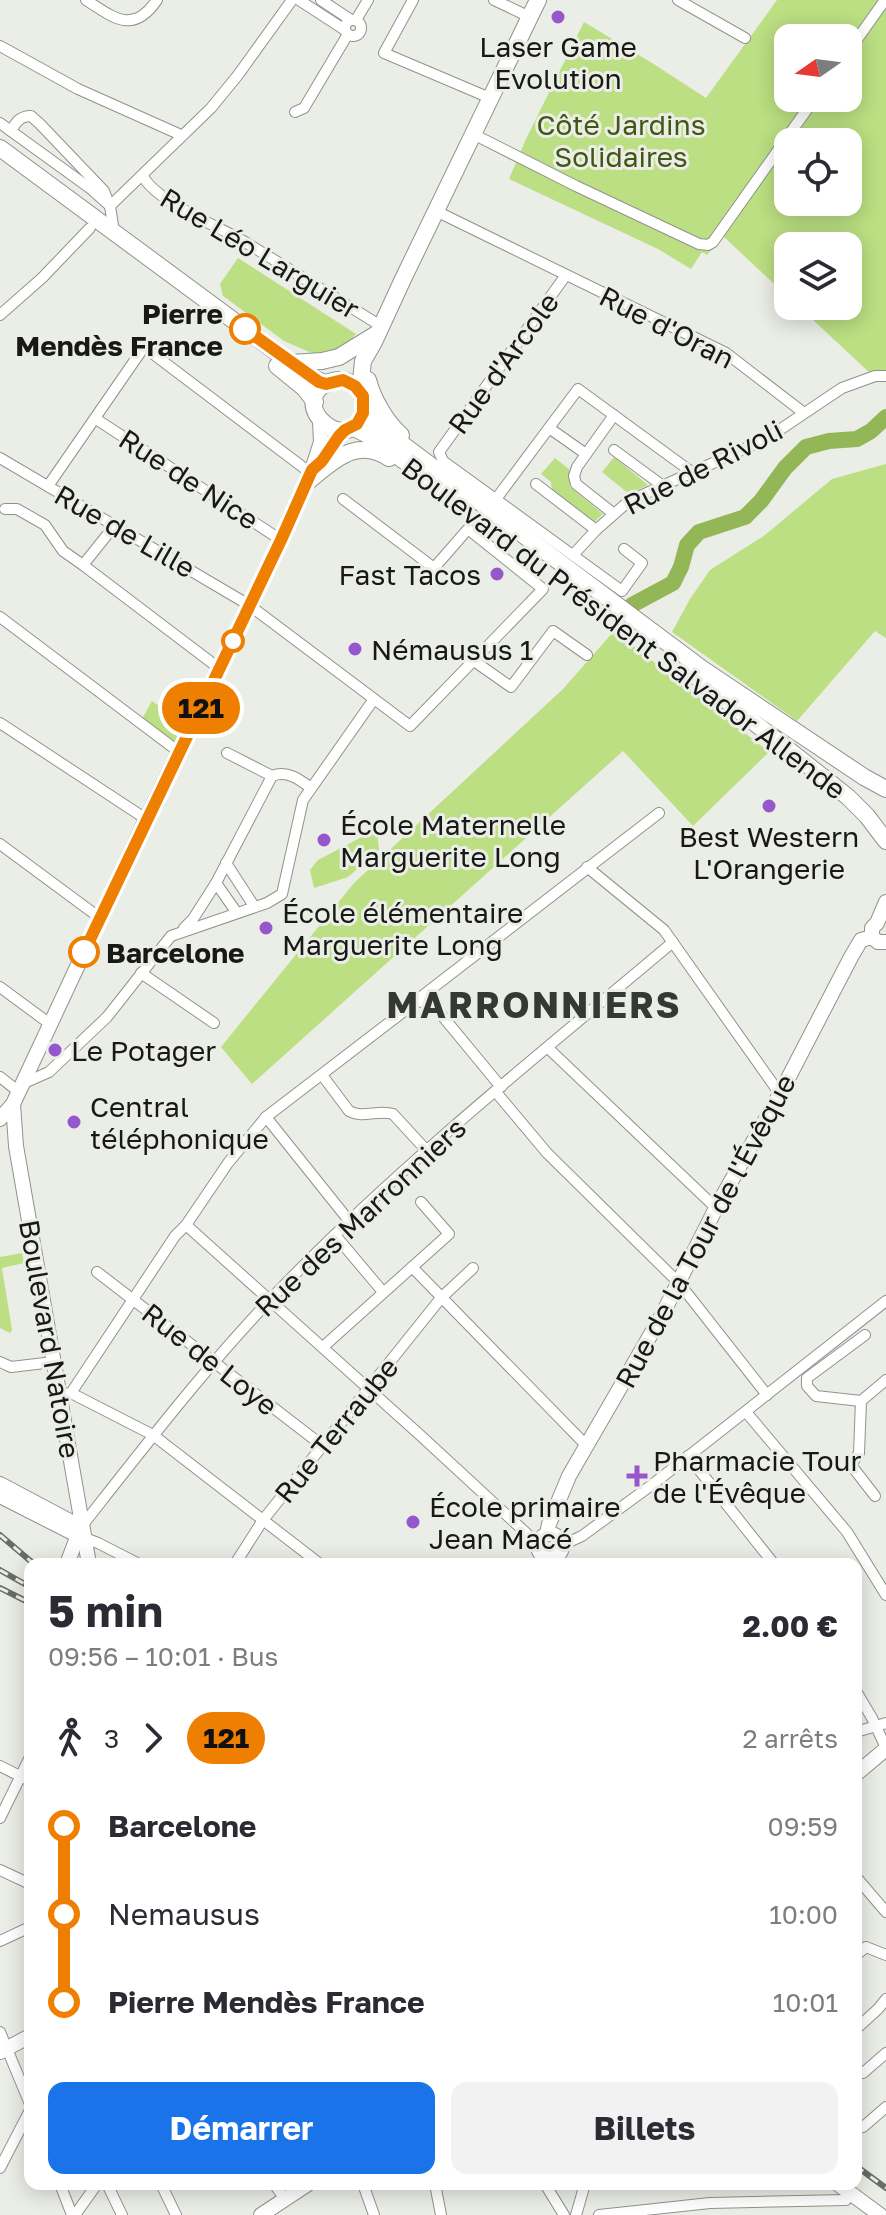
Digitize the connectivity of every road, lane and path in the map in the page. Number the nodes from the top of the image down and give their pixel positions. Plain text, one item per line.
1 (86, 0) edge
2 (157, 0) edge
3 (292, 0) edge
4 (299, 0) edge
5 (321, 0) edge
6 (368, 0) edge
7 (413, 0) edge
8 (494, 0) edge
9 (538, 0) edge
10 (678, 0) edge
11 (885, 0) edge
12 (697, 5) edge
13 (530, 17) junction
14 (350, 26) junction
15 (862, 32) edge
16 (745, 38) dead end
17 (0, 46) edge
18 (490, 98) junction
19 (295, 112) dead end
20 (805, 112) edge
21 (0, 123) edge
22 (11, 131) junction
23 (473, 134) junction
24 (181, 135) junction
25 (0, 148) edge
26 (0, 160) edge
27 (143, 176) junction
28 (110, 206) junction
29 (436, 211) junction
30 (90, 228) junction
31 (114, 232) junction
32 (566, 275) junction
33 (0, 315) edge
34 (379, 330) junction
35 (291, 363) junction
36 (886, 376) edge
37 (331, 382) junction
38 (362, 399) junction
39 (315, 402) junction
40 (804, 413) junction
41 (614, 415) junction
42 (96, 419) junction
43 (320, 421) junction
44 (348, 428) junction
45 (549, 428) junction
46 (614, 450) dead end
47 (586, 454) junction
48 (0, 458) edge
49 (693, 473) junction
50 (310, 476) junction
51 (429, 479) junction
52 (536, 484) dead end
53 (48, 486) junction
54 (663, 486) junction
55 (343, 499) dead end
56 (496, 499) junction
57 (5, 509) dead end
58 (614, 514) junction
59 (115, 525) junction
60 (596, 530) junction
61 (281, 540) junction
62 (624, 549) dead end
63 (573, 555) junction
64 (83, 565) junction
65 (610, 601) junction
66 (249, 605) junction
67 (0, 617) edge
68 (587, 655) dead end
69 (474, 661) junction
70 (220, 669) junction
71 (374, 699) junction
72 (0, 723) edge
73 (179, 752) junction
74 (227, 753) dead end
75 (272, 776) junction
76 (311, 788) junction
77 (886, 789) edge
78 (659, 813) dead end
79 (146, 819) junction
80 (886, 839) edge
81 (0, 844) edge
82 (226, 863) junction
83 (587, 867) junction
84 (216, 883) junction
85 (886, 902) edge
86 (252, 903) dead end
87 (237, 913) junction
88 (100, 918) junction
89 (179, 932) junction
90 (881, 936) edge
91 (673, 942) junction
92 (141, 973) junction
93 (0, 987) edge
94 (416, 1002) junction
95 (214, 1023) dead end
96 (50, 1024) junction
97 (548, 1048) junction
98 (322, 1075) junction
99 (0, 1077) edge
100 (498, 1089) junction
101 (18, 1093) junction
102 (780, 1094) junction
103 (266, 1117) junction
104 (0, 1119) edge
105 (427, 1151) junction
106 (421, 1202) dead end
107 (716, 1208) junction
108 (350, 1222) junction
109 (186, 1225) junction
110 (335, 1235) junction
111 (412, 1267) junction
112 (473, 1268) dead end
113 (97, 1272) dead end
114 (679, 1283) junction
115 (383, 1292) junction
116 (441, 1298) junction
117 (133, 1299) junction
118 (270, 1300) junction
119 (886, 1301) edge
120 (865, 1335) dead end
121 (323, 1347) junction
122 (213, 1361) junction
123 (1, 1362) edge
124 (53, 1362) junction
125 (886, 1380) edge
126 (369, 1389) junction
127 (65, 1394) junction
128 (767, 1395) junction
129 (861, 1401) junction
130 (746, 1412) junction
131 (153, 1435) junction
132 (323, 1446) junction
133 (586, 1447) junction
134 (688, 1456) junction
135 (0, 1484) edge
136 (0, 1496) edge
137 (875, 1496) dead end
138 (263, 1520) junction
139 (79, 1537) junction
140 (548, 1552) edge
141 (64, 1558) edge
142 (70, 1558) edge
143 (87, 1558) edge
144 (127, 1558) edge
145 (239, 1558) edge
146 (312, 1558) edge
147 (769, 1558) edge
148 (886, 1595) edge
149 (862, 1699) edge
150 (883, 1726) edge
151 (862, 1731) edge
152 (886, 1748) edge
153 (0, 1766) edge
154 (862, 1769) edge
155 (24, 1778) edge
156 (24, 1781) edge
157 (0, 1818) edge
158 (0, 1870) edge
159 (24, 1881) edge
160 (862, 1884) edge
161 (886, 1912) edge
162 (24, 1930) edge
163 (0, 1941) edge
164 (862, 1950) edge
165 (886, 1955) edge
166 (886, 1999) edge
167 (862, 2024) edge
168 (0, 2032) edge
169 (24, 2039) edge
170 (3, 2050) edge
171 (886, 2053) edge
172 (863, 2073) dead end
173 (24, 2094) edge
174 (886, 2107) edge
175 (24, 2119) edge
176 (862, 2127) edge
177 (0, 2168) edge
178 (63, 2190) edge
179 (92, 2190) edge
180 (110, 2190) edge
181 (164, 2190) edge
182 (278, 2190) edge
183 (299, 2190) edge
184 (365, 2190) edge
185 (436, 2190) edge
186 (549, 2190) edge
187 (583, 2190) edge
188 (833, 2190) edge
189 (846, 2190) edge
190 (285, 2199) junction
191 (846, 2200) junction
192 (73, 2215) edge
193 (122, 2215) edge
194 (176, 2215) edge
195 (261, 2215) edge
196 (374, 2215) edge
197 (441, 2215) edge
198 (564, 2215) edge
199 (576, 2215) edge
200 (599, 2215) edge
201 (866, 2215) edge
202 (880, 2215) edge

1 - 2 street
3 - 24 street
4 - 14 street
5 - 14 street
6 - 14 street
7 - 18 street
8 - 13 street
9 - 13 main road
10 - 12 street
11 - 15 street
12 - 16 street
13 - 18 main road
14 - 19 street
17 - 24 street
18 - 23 main road
20 - 23 street
21 - 22 street
22 - 28 street
22 - 28 street
23 - 29 main road
24 - 27 street
25 - 31 main road, Boulevard du Président Salvador Allende
26 - 30 main road
27 - 28 street
27 - 34 street, Rue Léo Larguier
28 - 31 street
29 - 32 street, Rue d'Oran
29 - 34 main road
30 - 33 street
30 - 39 main road
31 - 35 main road, Boulevard du Président Salvador Allende
32 - 40 street, Rue d'Oran
32 - 56 street, Rue d'Arcole
34 - 35 main road
34 - 37 main road
34 - 38 main road
34 - 65 main road
35 - 37 main road, Boulevard du Président Salvador Allende
36 - 40 street, Rue de Rivoli
37 - 38 main road, Boulevard du Président Salvador Allende
37 - 39 main road
38 - 44 main road
38 - 65 main road, Boulevard du Président Salvador Allende
39 - 43 main road
40 - 49 street, Rue de Rivoli
41 - 45 street
41 - 47 street
41 - 49 street
42 - 50 street
42 - 53 street
42 - 61 street, Rue de Nice
43 - 44 main road, Boulevard du Président Salvador Allende
43 - 50 main road
44 - 50 main road
44 - 51 main road, Boulevard du Président Salvador Allende
45 - 47 street
45 - 56 street
46 - 54 street
47 - 58 street
48 - 53 street, Rue de Lille
49 - 54 street, Rue de Rivoli
50 - 51 main road
50 - 61 main road
51 - 80 main road, Boulevard du Président Salvador Allende
52 - 60 street
53 - 59 street, Rue de Lille
54 - 58 street, Rue de Rivoli
55 - 69 street
56 - 63 street, Rue d'Arcole
57 - 64 street
58 - 60 street, Rue de Rivoli
59 - 64 street
59 - 66 street, Rue de Lille
60 - 63 street, Rue de Rivoli
61 - 66 main road
62 - 63 street, Rue d'Arcole
64 - 70 street
65 - 77 main road, Boulevard du Président Salvador Allende
66 - 70 main road
66 - 71 street, Rue de Lille
67 - 73 street
68 - 69 street
69 - 71 street, Rue de Lille
70 - 73 main road
71 - 76 street
72 - 79 street
73 - 79 main road
74 - 75 street
75 - 76 street
75 - 82 street
76 - 87 street
78 - 83 street
79 - 88 main road
81 - 88 street
82 - 84 street
82 - 86 street
83 - 91 street
83 - 94 street
84 - 87 street
84 - 89 street
85 - 90 main road, Rue de la Tour de l'Évêque
87 - 89 street
88 - 96 main road
89 - 92 street
90 - 102 main road, Rue de la Tour de l'Évêque
91 - 97 street, Rue des Marronniers
91 - 102 street
92 - 95 street
92 - 101 street
93 - 96 street
94 - 98 street
94 - 100 street
96 - 101 main road
97 - 100 street, Rue des Marronniers
97 - 107 street
98 - 103 street
98 - 105 street
99 - 101 street
100 - 105 street, Rue des Marronniers
100 - 114 street
101 - 104 main road
101 - 124 main road, Boulevard Natoire
102 - 107 main road, Rue de la Tour de l'Évêque
103 - 108 street
103 - 109 street
105 - 108 street, Rue des Marronniers
106 - 111 street
107 - 114 main road, Rue de la Tour de l'Évêque
108 - 110 street, Rue des Marronniers
109 - 117 street
109 - 118 street
110 - 115 street
110 - 118 street, Rue des Marronniers
111 - 115 street
111 - 116 street
112 - 116 street, Rue Terraube
113 - 117 street, Rue de Loye
114 - 128 street
114 - 133 main road, Rue de la Tour de l'Évêque
115 - 121 street
116 - 126 street, Rue Terraube
116 - 133 street
117 - 122 street, Rue de Loye
117 - 127 street
118 - 121 street
118 - 122 street, Rue des Marronniers
119 - 128 street
120 - 129 street
121 - 126 street
122 - 131 street, Rue des Marronniers
122 - 132 street, Rue de Loye
123 - 124 street
124 - 127 main road, Boulevard Natoire
125 - 129 street
126 - 132 street, Rue Terraube
126 - 140 street
127 - 131 street
127 - 139 main road, Boulevard Natoire
128 - 130 street
129 - 137 street
130 - 134 street
130 - 148 street
131 - 138 street
131 - 139 street, Rue des Marronniers
132 - 138 street, Rue Terraube
133 - 140 main road, Rue de la Tour de l'Évêque
134 - 140 street
134 - 147 street
135 - 139 main road
136 - 139 main road
138 - 145 street, Rue Terraube
138 - 146 street
139 - 141 main road
139 - 142 main road, Boulevard Natoire
139 - 143 main road, Boulevard Natoire
139 - 144 street
149 - 150 street
150 - 151 street
150 - 152 street
152 - 154 main road
153 - 155 street
156 - 157 street
158 - 159 street
160 - 161 street
162 - 163 street
164 - 165 street
166 - 167 street
168 - 170 street
169 - 170 main road
170 - 173 street
171 - 172 street
174 - 176 street
175 - 177 street
178 - 192 street
179 - 192 street
180 - 193 street
181 - 194 street
182 - 190 street
183 - 190 main road
184 - 196 street
185 - 197 street
186 - 198 street
187 - 199 street
188 - 191 main road
189 - 202 main road
190 - 195 main road
191 - 200 street
191 - 201 main road

